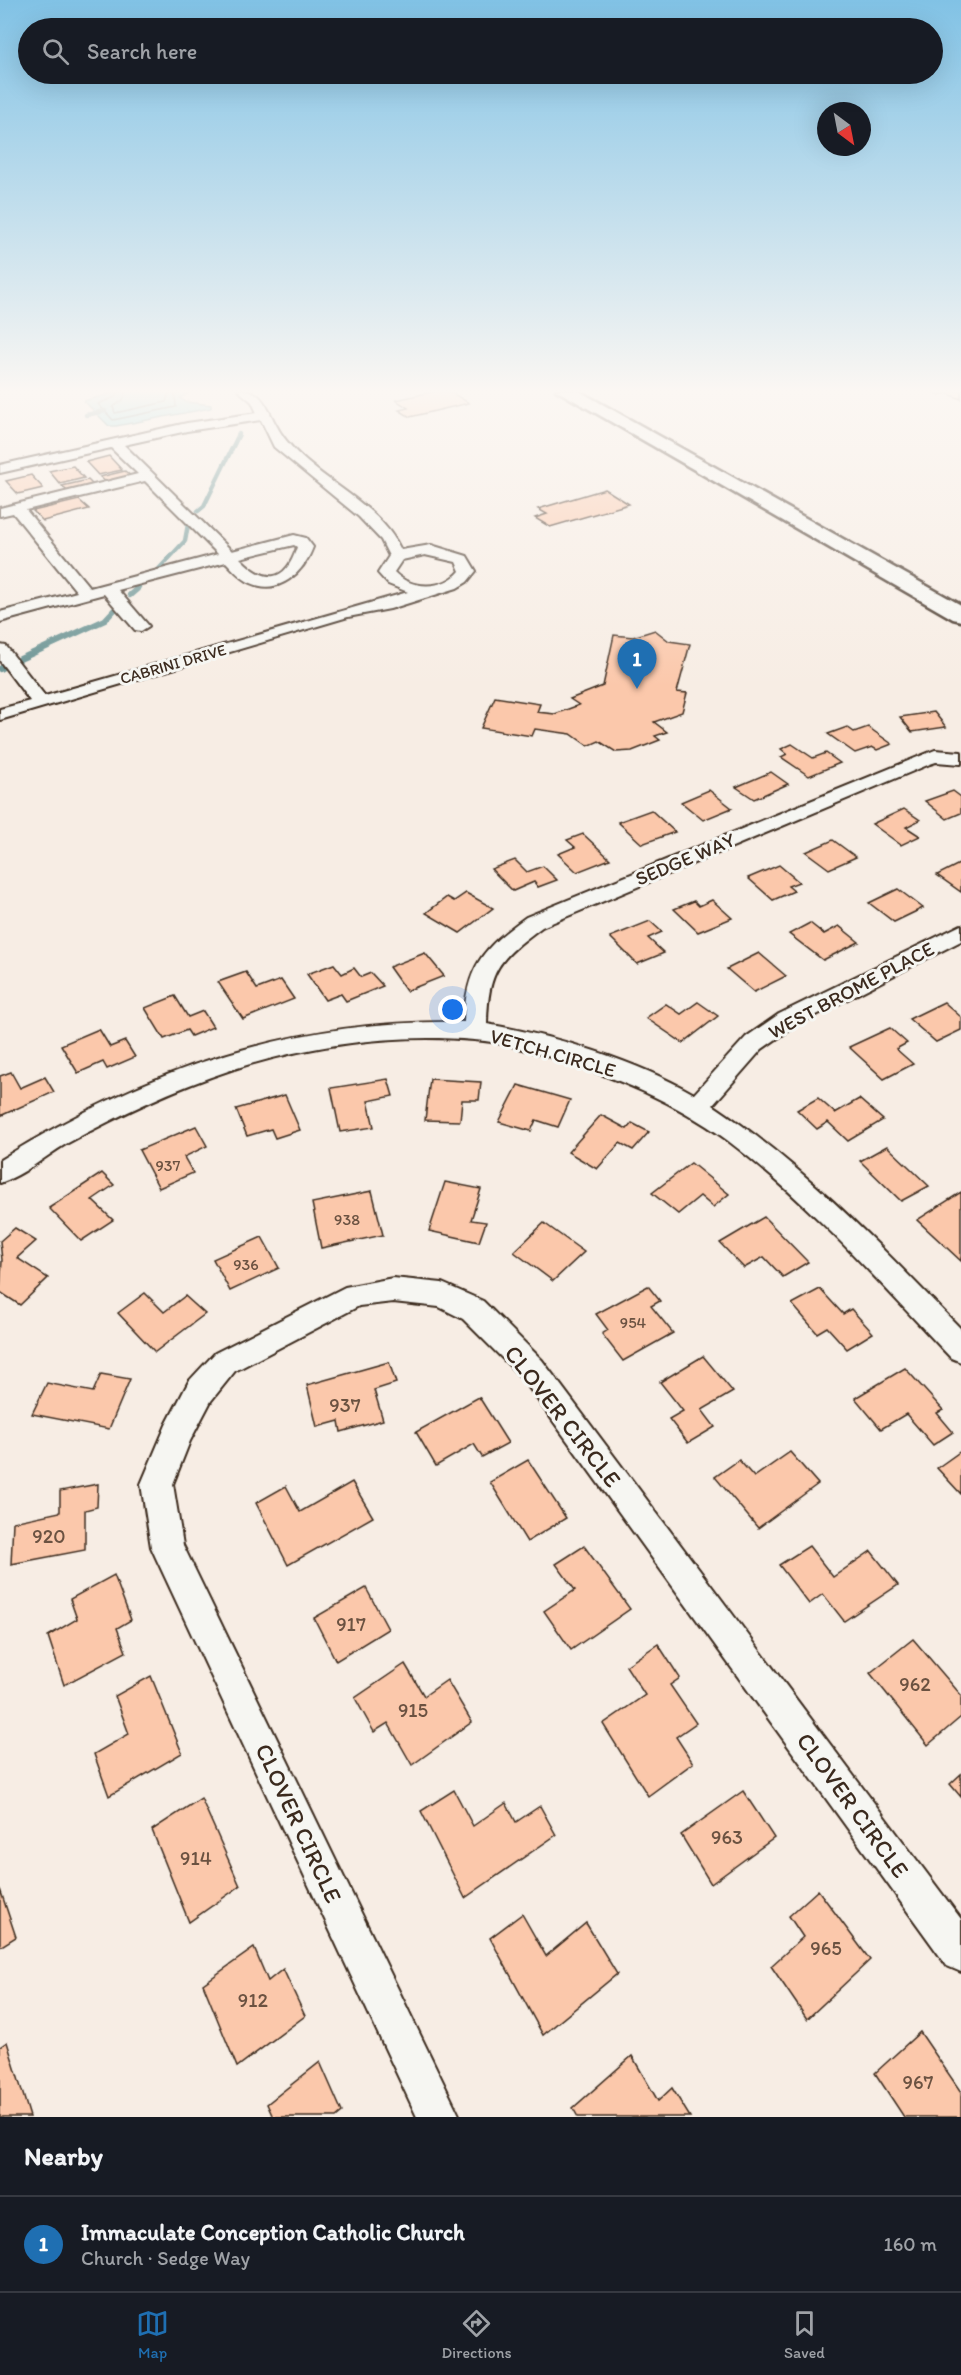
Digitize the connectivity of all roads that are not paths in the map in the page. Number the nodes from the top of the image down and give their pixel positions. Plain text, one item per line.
1 (96, 489) edge
2 (162, 489) edge
3 (333, 489) edge
4 (740, 489) edge
5 (772, 489) edge
6 (16, 508) junction
7 (0, 512) edge
8 (364, 514) junction
9 (419, 551) junction
10 (398, 557) junction
11 (380, 585) junction
12 (108, 589) junction
13 (432, 589) junction
14 (961, 593) edge
15 (87, 594) junction
16 (346, 613) junction
17 (961, 614) edge
18 (0, 618) edge
19 (141, 626) dead end
20 (0, 650) edge
21 (41, 703) junction
22 (0, 715) edge
23 (961, 758) edge
24 (961, 932) edge
25 (475, 1031) junction
26 (697, 1107) junction
27 (0, 1173) edge
28 (961, 1349) edge
29 (961, 1952) edge
30 (438, 2117) edge

1 - 6 street
2 - 12 street
3 - 8 street
4 - 17 main road
5 - 14 main road
6 - 7 street
6 - 15 street
8 - 9 street
8 - 10 street
9 - 10 street
9 - 13 street, CABRINI DRIVE
10 - 11 street
11 - 13 street
11 - 16 street, CABRINI DRIVE
12 - 15 street
12 - 19 street
13 - 16 street, CABRINI DRIVE
15 - 18 street
16 - 21 street, CABRINI DRIVE
20 - 21 street
21 - 22 street, CABRINI DRIVE
23 - 25 street, SEDGE WAY
24 - 26 street, WEST BROME PLACE
25 - 26 street, VETCH CIRCLE
25 - 27 street, VETCH CIRCLE
26 - 28 street, VETCH CIRCLE
29 - 30 street, CLOVER CIRCLE

